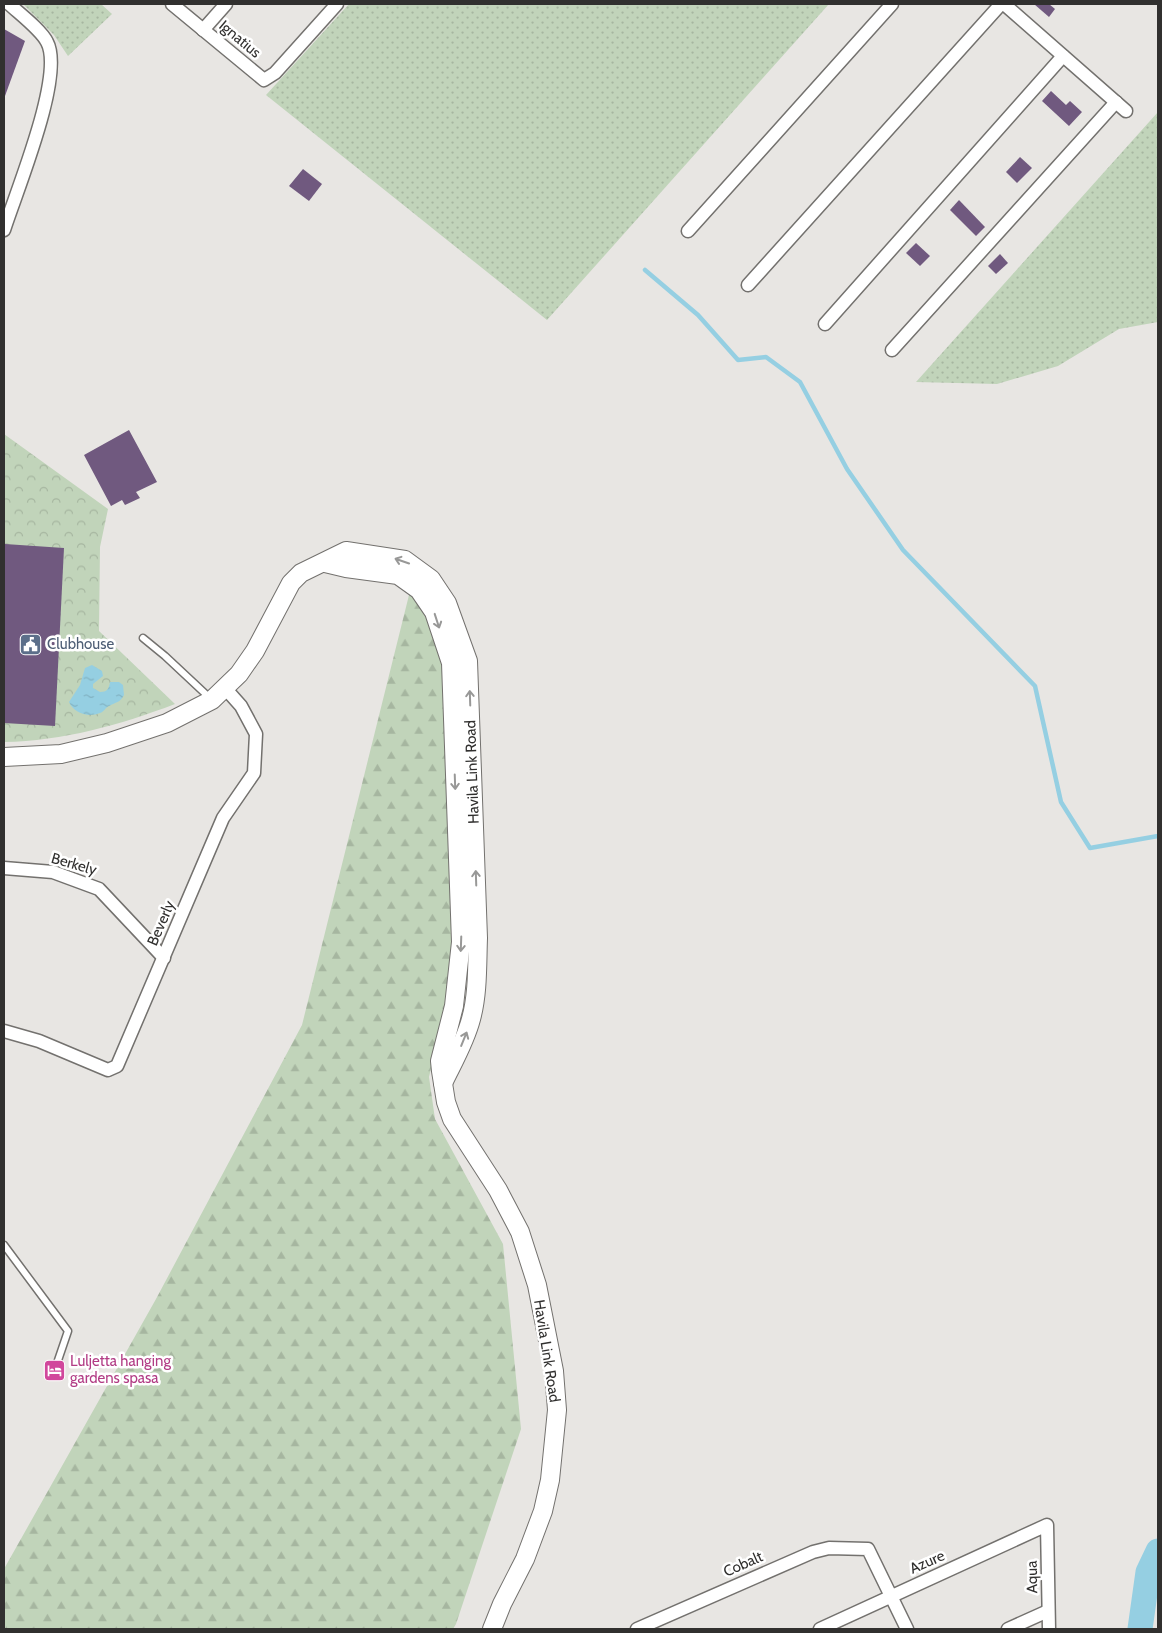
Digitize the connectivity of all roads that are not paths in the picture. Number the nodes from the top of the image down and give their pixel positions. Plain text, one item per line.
1 (9, 4) edge
2 (172, 4) edge
3 (226, 4) edge
4 (337, 4) edge
5 (892, 4) edge
6 (1003, 4) edge
7 (203, 30) junction
8 (1063, 56) junction
9 (1116, 102) junction
10 (1126, 111) dead end
11 (4, 230) edge
12 (688, 231) dead end
13 (748, 285) dead end
14 (826, 324) dead end
15 (892, 350) dead end
16 (143, 638) dead end
17 (225, 688) junction
18 (212, 700) junction
19 (4, 757) edge
20 (4, 868) edge
21 (164, 958) junction
22 (4, 1032) edge
23 (4, 1245) edge
24 (53, 1375) dead end
25 (1047, 1525) joint
26 (891, 1596) junction
27 (1048, 1611) junction
28 (492, 1629) edge
29 (637, 1629) edge
30 (820, 1629) edge
31 (907, 1629) edge
32 (1008, 1629) edge
33 (1049, 1629) edge

1 - 11 street
2 - 7 street, Ignatius
3 - 7 street
4 - 7 street, Ignatius
5 - 12 street
6 - 8 street
6 - 13 street
8 - 9 street
8 - 14 street
9 - 10 street
9 - 15 street
16 - 18 lane
17 - 18 street, Havila Link Road
17 - 21 street, Beverly
17 - 28 street, Havila Link Road
18 - 19 street, Havila Link Road
20 - 21 street, Berkely
21 - 22 street, Beverly
23 - 24 lane
25 - 26 street, Azure
25 - 27 street, Aqua
26 - 29 street, Cobalt
26 - 30 street, Azure
26 - 31 street
27 - 32 street
27 - 33 street, Aqua

